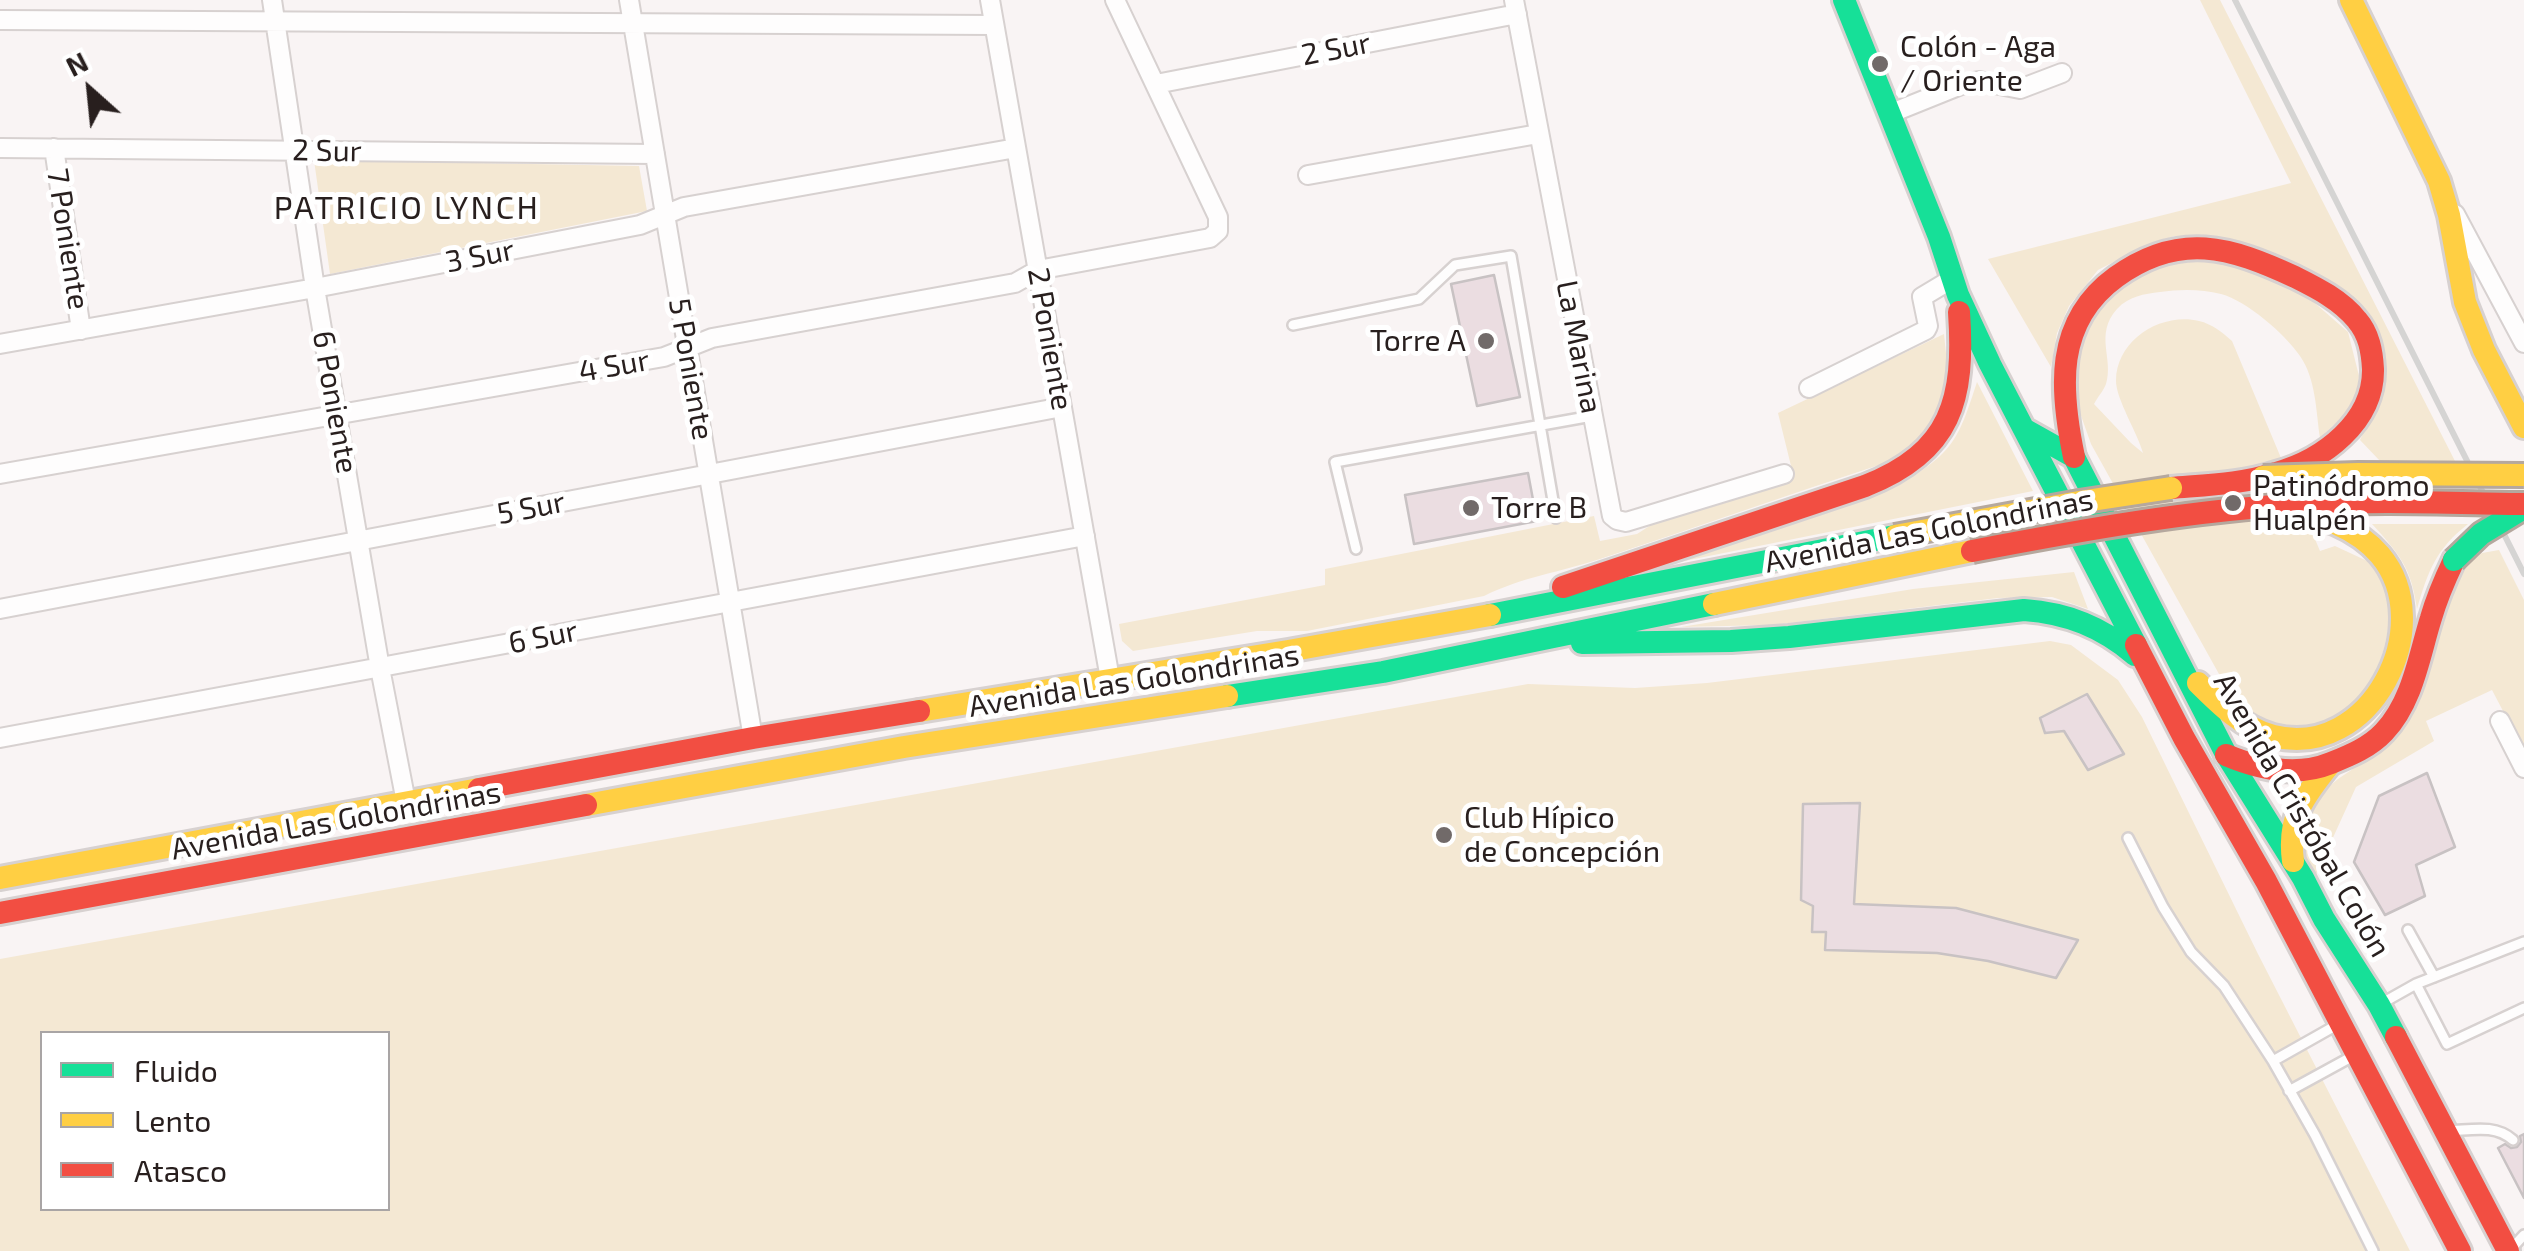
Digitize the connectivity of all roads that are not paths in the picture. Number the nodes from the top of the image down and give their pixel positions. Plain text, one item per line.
1 (272, 0) edge
2 (628, 0) edge
3 (990, 0) edge
4 (1115, 0) edge
5 (1844, 0) edge
6 (2357, 2) edge
7 (1516, 7) edge
8 (0, 20) edge
9 (275, 22) junction
10 (632, 23) junction
11 (994, 25) junction
12 (2062, 73) dead end
13 (1156, 84) junction
14 (1889, 114) junction
15 (1538, 134) junction
16 (0, 148) edge
17 (54, 148) junction
18 (1016, 148) junction
19 (295, 150) junction
20 (654, 154) junction
21 (1308, 175) dead end
22 (2444, 196) junction
23 (665, 215) junction
24 (1038, 270) junction
25 (1954, 287) junction
26 (315, 288) junction
27 (1293, 325) dead end
28 (81, 330) junction
29 (2524, 343) edge
30 (0, 344) edge
31 (687, 348) junction
32 (1809, 388) dead end
33 (1062, 407) junction
34 (336, 414) junction
35 (1592, 416) junction
36 (1540, 425) junction
37 (2524, 427) edge
38 (2024, 430) junction
39 (2074, 458) junction
40 (0, 474) edge
41 (709, 474) junction
42 (1784, 474) dead end
43 (2524, 474) edge
44 (2263, 477) junction
45 (2277, 506) junction
46 (2524, 506) edge
47 (1556, 518) dead end
48 (1085, 536) junction
49 (358, 541) junction
50 (1356, 550) dead end
51 (730, 602) junction
52 (0, 609) edge
53 (1484, 616) junction
54 (1536, 642) junction
55 (2146, 664) junction
56 (2180, 664) junction
57 (380, 668) junction
58 (1110, 679) junction
59 (932, 708) junction
60 (2172, 714) junction
61 (2500, 721) dead end
62 (907, 736) junction
63 (0, 738) edge
64 (754, 738) junction
65 (2227, 756) junction
66 (2330, 764) junction
67 (2524, 768) edge
68 (725, 779) junction
69 (406, 802) junction
70 (2128, 838) dead end
71 (2292, 861) junction
72 (0, 878) edge
73 (0, 913) edge
74 (2408, 930) dead end
75 (2524, 942) edge
76 (2434, 977) junction
77 (2416, 984) junction
78 (2379, 1005) junction
79 (2524, 1008) edge
80 (2342, 1022) junction
81 (2358, 1053) junction
82 (2273, 1060) junction
83 (2290, 1091) junction
84 (2444, 1131) junction
85 (2513, 1140) dead end
86 (2524, 1234) edge
87 (2373, 1251) edge
88 (2460, 1251) edge
89 (2509, 1251) edge

1 - 9 street, 6 Poniente
2 - 10 street, 5 Poniente
3 - 11 street, 2 Poniente
4 - 13 street
5 - 14 main road, Avenida Cristóbal Colón
6 - 22 main road
7 - 13 street, 2 Sur
7 - 15 street, La Marina
8 - 9 street
9 - 10 street
9 - 19 street, 6 Poniente
10 - 11 street
10 - 20 street, 5 Poniente
11 - 18 street, 2 Poniente
12 - 14 street
13 - 24 street, 4 Sur
14 - 25 main road, Avenida Cristóbal Colón
15 - 21 street
15 - 35 street, La Marina
16 - 17 street, 2 Sur
17 - 19 street, 2 Sur
17 - 28 street, 7 Poniente
18 - 23 street, 3 Sur
18 - 24 street, 2 Poniente
19 - 20 street, 2 Sur
19 - 26 street, 6 Poniente
20 - 23 street, 5 Poniente
22 - 29 street
22 - 37 main road
23 - 26 street, 3 Sur
23 - 31 street, 5 Poniente
24 - 31 street, 4 Sur
24 - 33 street, 2 Poniente
25 - 32 street
25 - 38 main road, Avenida Cristóbal Colón
25 - 53 main road
26 - 28 street, 3 Sur
26 - 34 street, 6 Poniente
27 - 36 lane
28 - 30 street, 3 Sur
31 - 34 street, 4 Sur
31 - 41 street, 5 Poniente
33 - 41 street, 5 Sur
33 - 48 street, 2 Poniente
34 - 40 street, 4 Sur
34 - 49 street, 6 Poniente
35 - 36 lane
35 - 42 street, La Marina
36 - 47 lane
36 - 50 lane
38 - 39 main road
38 - 55 main road, Avenida Cristóbal Colón
39 - 44 main road
39 - 56 main road, Avenida Cristóbal Colón
41 - 49 street, 5 Sur
41 - 51 street, 5 Poniente
43 - 44 main road, bridge
44 - 53 main road, Avenida Las Golondrinas, bridge
45 - 46 main road, Avenida Las Golondrinas, bridge
45 - 54 main road, Avenida Las Golondrinas, bridge
45 - 56 main road, bridge
46 - 66 main road, bridge
48 - 51 street, 6 Sur
48 - 58 street, 2 Poniente
49 - 52 street, 5 Sur
49 - 57 street, 6 Poniente
51 - 57 street, 6 Sur
51 - 64 street, 5 Poniente
53 - 58 main road, Avenida Las Golondrinas
54 - 55 main road
54 - 62 main road, Avenida Las Golondrinas
55 - 60 main road, Avenida Cristóbal Colón
56 - 65 main road, Avenida Cristóbal Colón
57 - 63 street, 6 Sur
57 - 69 street, 6 Poniente
58 - 59 main road, Avenida Las Golondrinas
59 - 62 lane
59 - 64 main road, Avenida Las Golondrinas
60 - 65 main road
60 - 80 main road, Avenida Cristóbal Colón
61 - 67 street
62 - 68 main road, Avenida Las Golondrinas
64 - 68 main road
64 - 69 main road, Avenida Las Golondrinas
65 - 66 main road
65 - 71 main road, Avenida Cristóbal Colón
66 - 71 main road
68 - 73 main road, Avenida Las Golondrinas
69 - 72 main road, Avenida Las Golondrinas
70 - 82 lane
71 - 78 main road, Avenida Cristóbal Colón
74 - 76 lane
75 - 76 lane
76 - 77 lane
77 - 78 lane
77 - 79 lane
78 - 84 main road, Avenida Cristóbal Colón
80 - 81 main road, Avenida Cristóbal Colón
80 - 82 lane
81 - 83 lane
81 - 88 main road, Avenida Cristóbal Colón
82 - 83 lane
83 - 87 lane
84 - 85 lane
84 - 89 main road, Avenida Cristóbal Colón
86 - 89 lane

